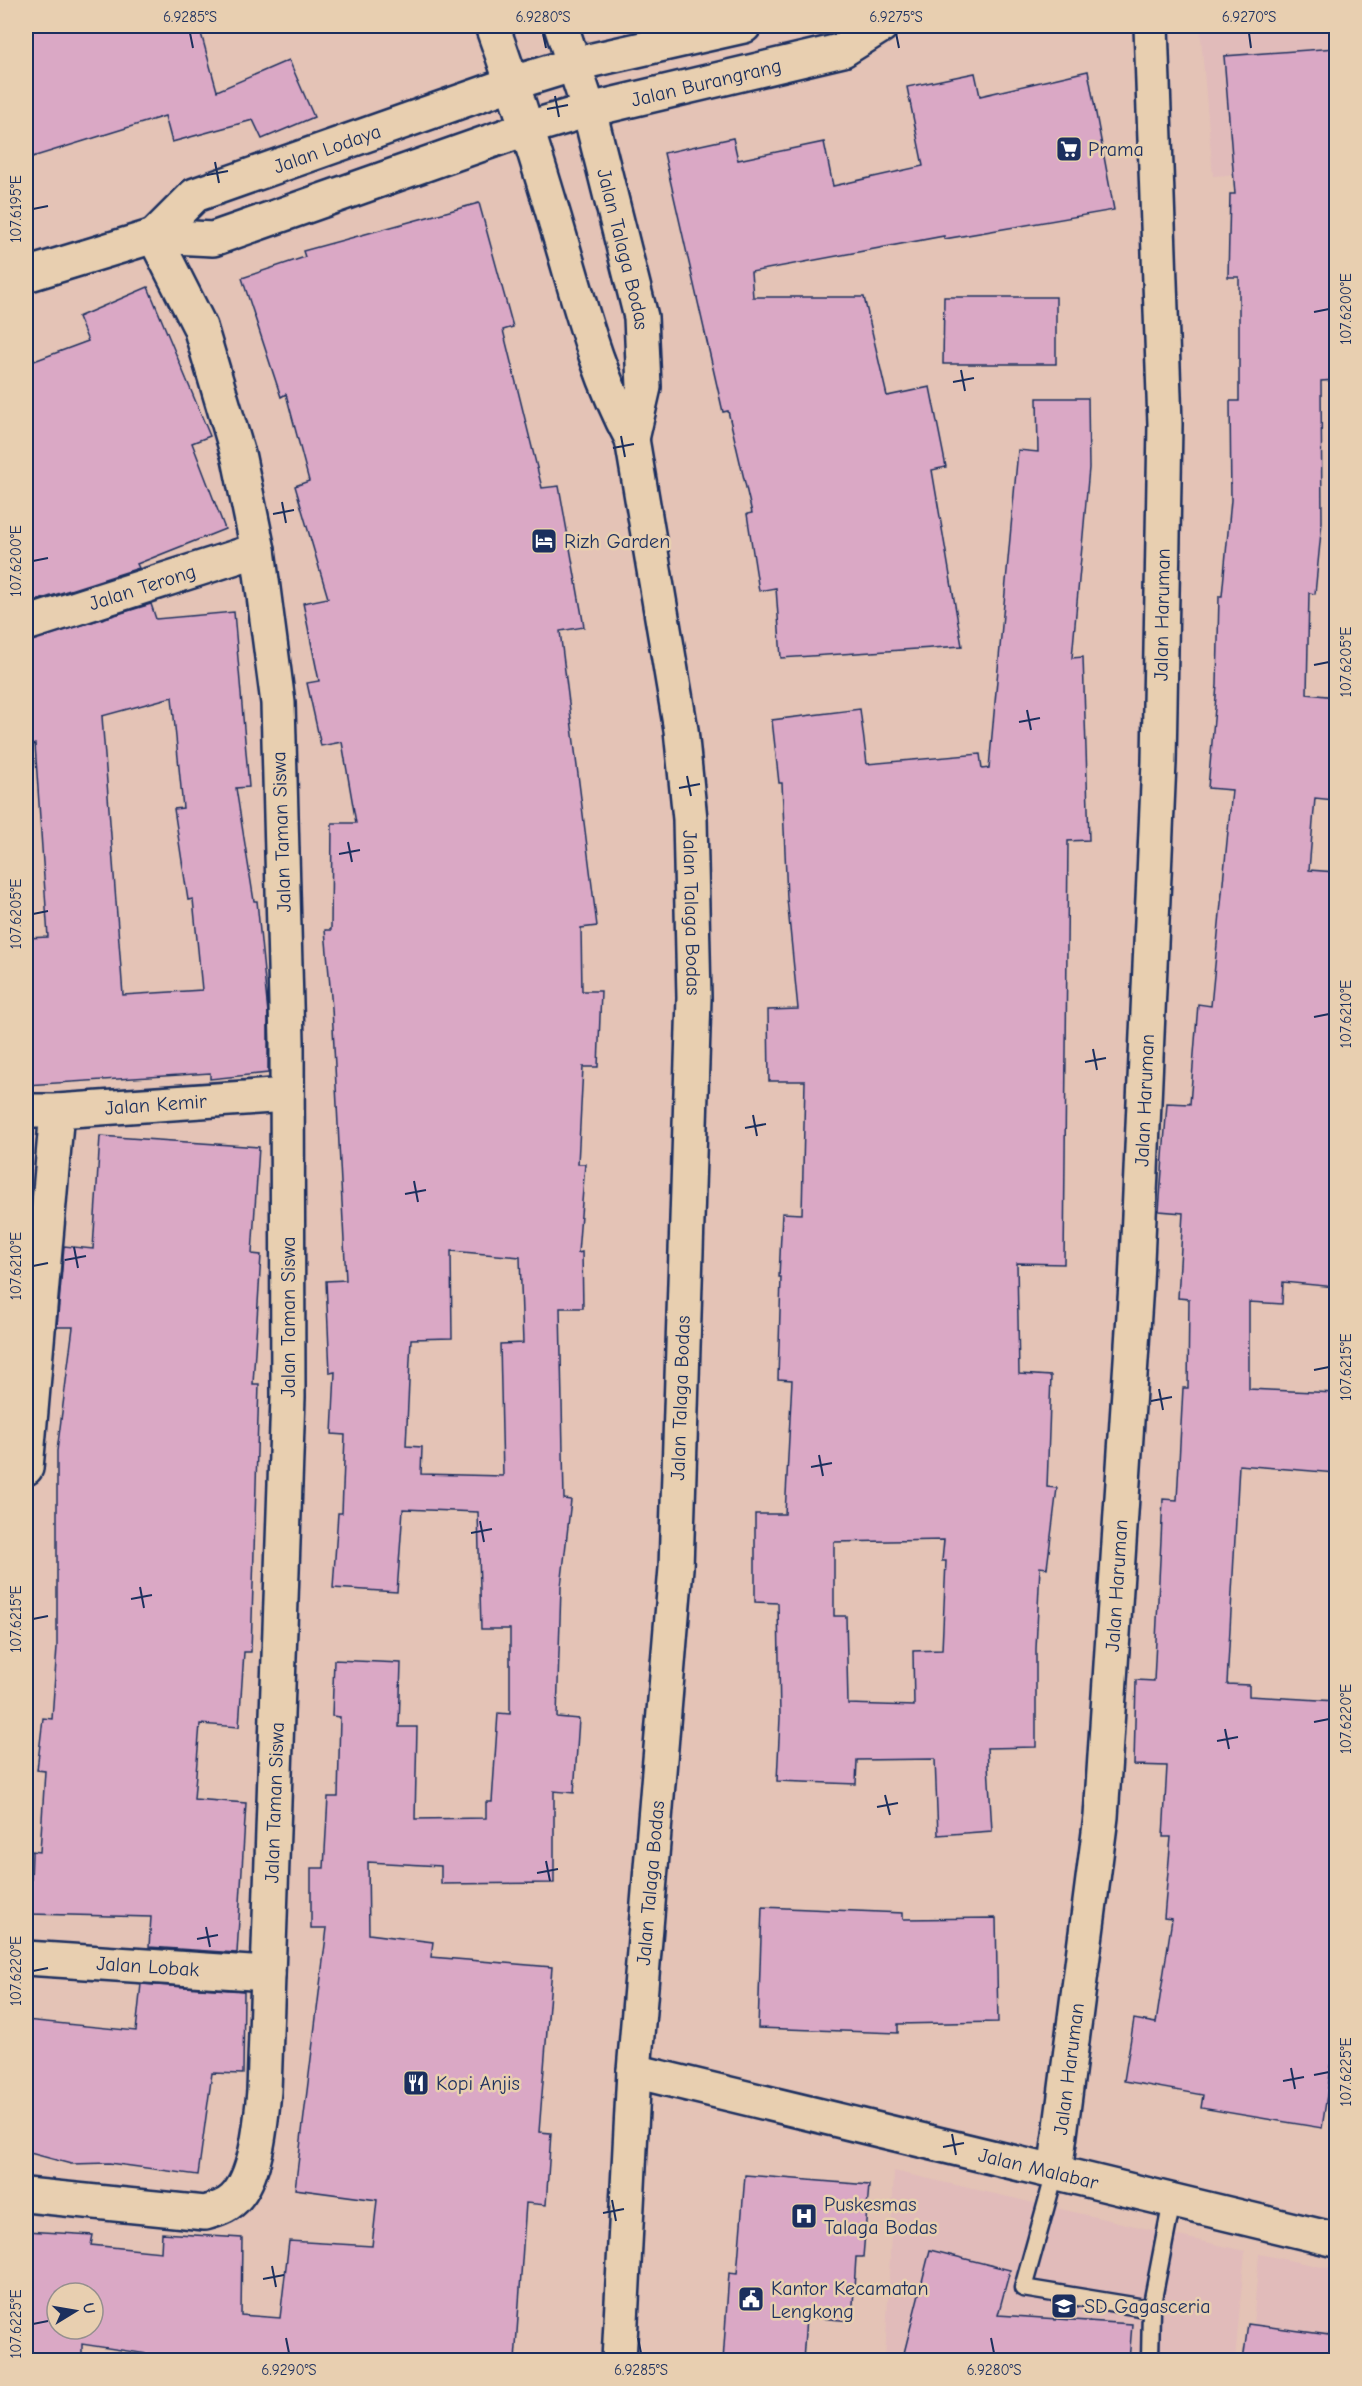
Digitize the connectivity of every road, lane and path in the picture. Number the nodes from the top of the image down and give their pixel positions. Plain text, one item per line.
1 (492, 26) edge
2 (561, 26) edge
3 (744, 26) edge
4 (881, 26) edge
5 (1151, 26) edge
6 (575, 64) junction
7 (513, 83) junction
8 (589, 110) junction
9 (528, 128) junction
10 (154, 236) junction
11 (26, 275) edge
12 (632, 439) junction
13 (258, 550) junction
14 (26, 624) edge
15 (287, 1095) junction
16 (41, 1111) edge
17 (26, 1468) edge
18 (26, 1958) edge
19 (268, 1974) junction
20 (634, 2071) junction
21 (1055, 2173) junction
22 (26, 2195) edge
23 (1172, 2201) junction
24 (1336, 2240) edge
25 (1151, 2309) junction
26 (619, 2361) edge
27 (1150, 2361) edge

1 - 7 street, Jalan Talaga Bodas
2 - 6 street, Jalan Talaga Bodas
3 - 6 street
4 - 8 street, Jalan Burangrang
5 - 21 street, Jalan Haruman
6 - 7 street
6 - 8 street, Jalan Talaga Bodas
7 - 9 street, Jalan Talaga Bodas
7 - 10 street, Jalan Lodaya
8 - 9 street, Jalan Burangrang
8 - 12 street, Jalan Talaga Bodas
9 - 10 street, Jalan Lodaya
9 - 12 street, Jalan Talaga Bodas
10 - 11 street, Jalan Lodaya
10 - 13 street, Jalan Taman Siswa
12 - 20 street, Jalan Talaga Bodas
13 - 14 street, Jalan Terong
13 - 15 street, Jalan Taman Siswa
15 - 16 street, Jalan Kemir
15 - 19 street, Jalan Taman Siswa
16 - 17 street
18 - 19 street, Jalan Lobak
19 - 22 street, Jalan Taman Siswa
20 - 21 street, Jalan Malabar
20 - 26 street, Jalan Talaga Bodas
21 - 23 street, Jalan Malabar
21 - 25 lane
23 - 24 street, Jalan Malabar
23 - 25 lane
25 - 27 lane

